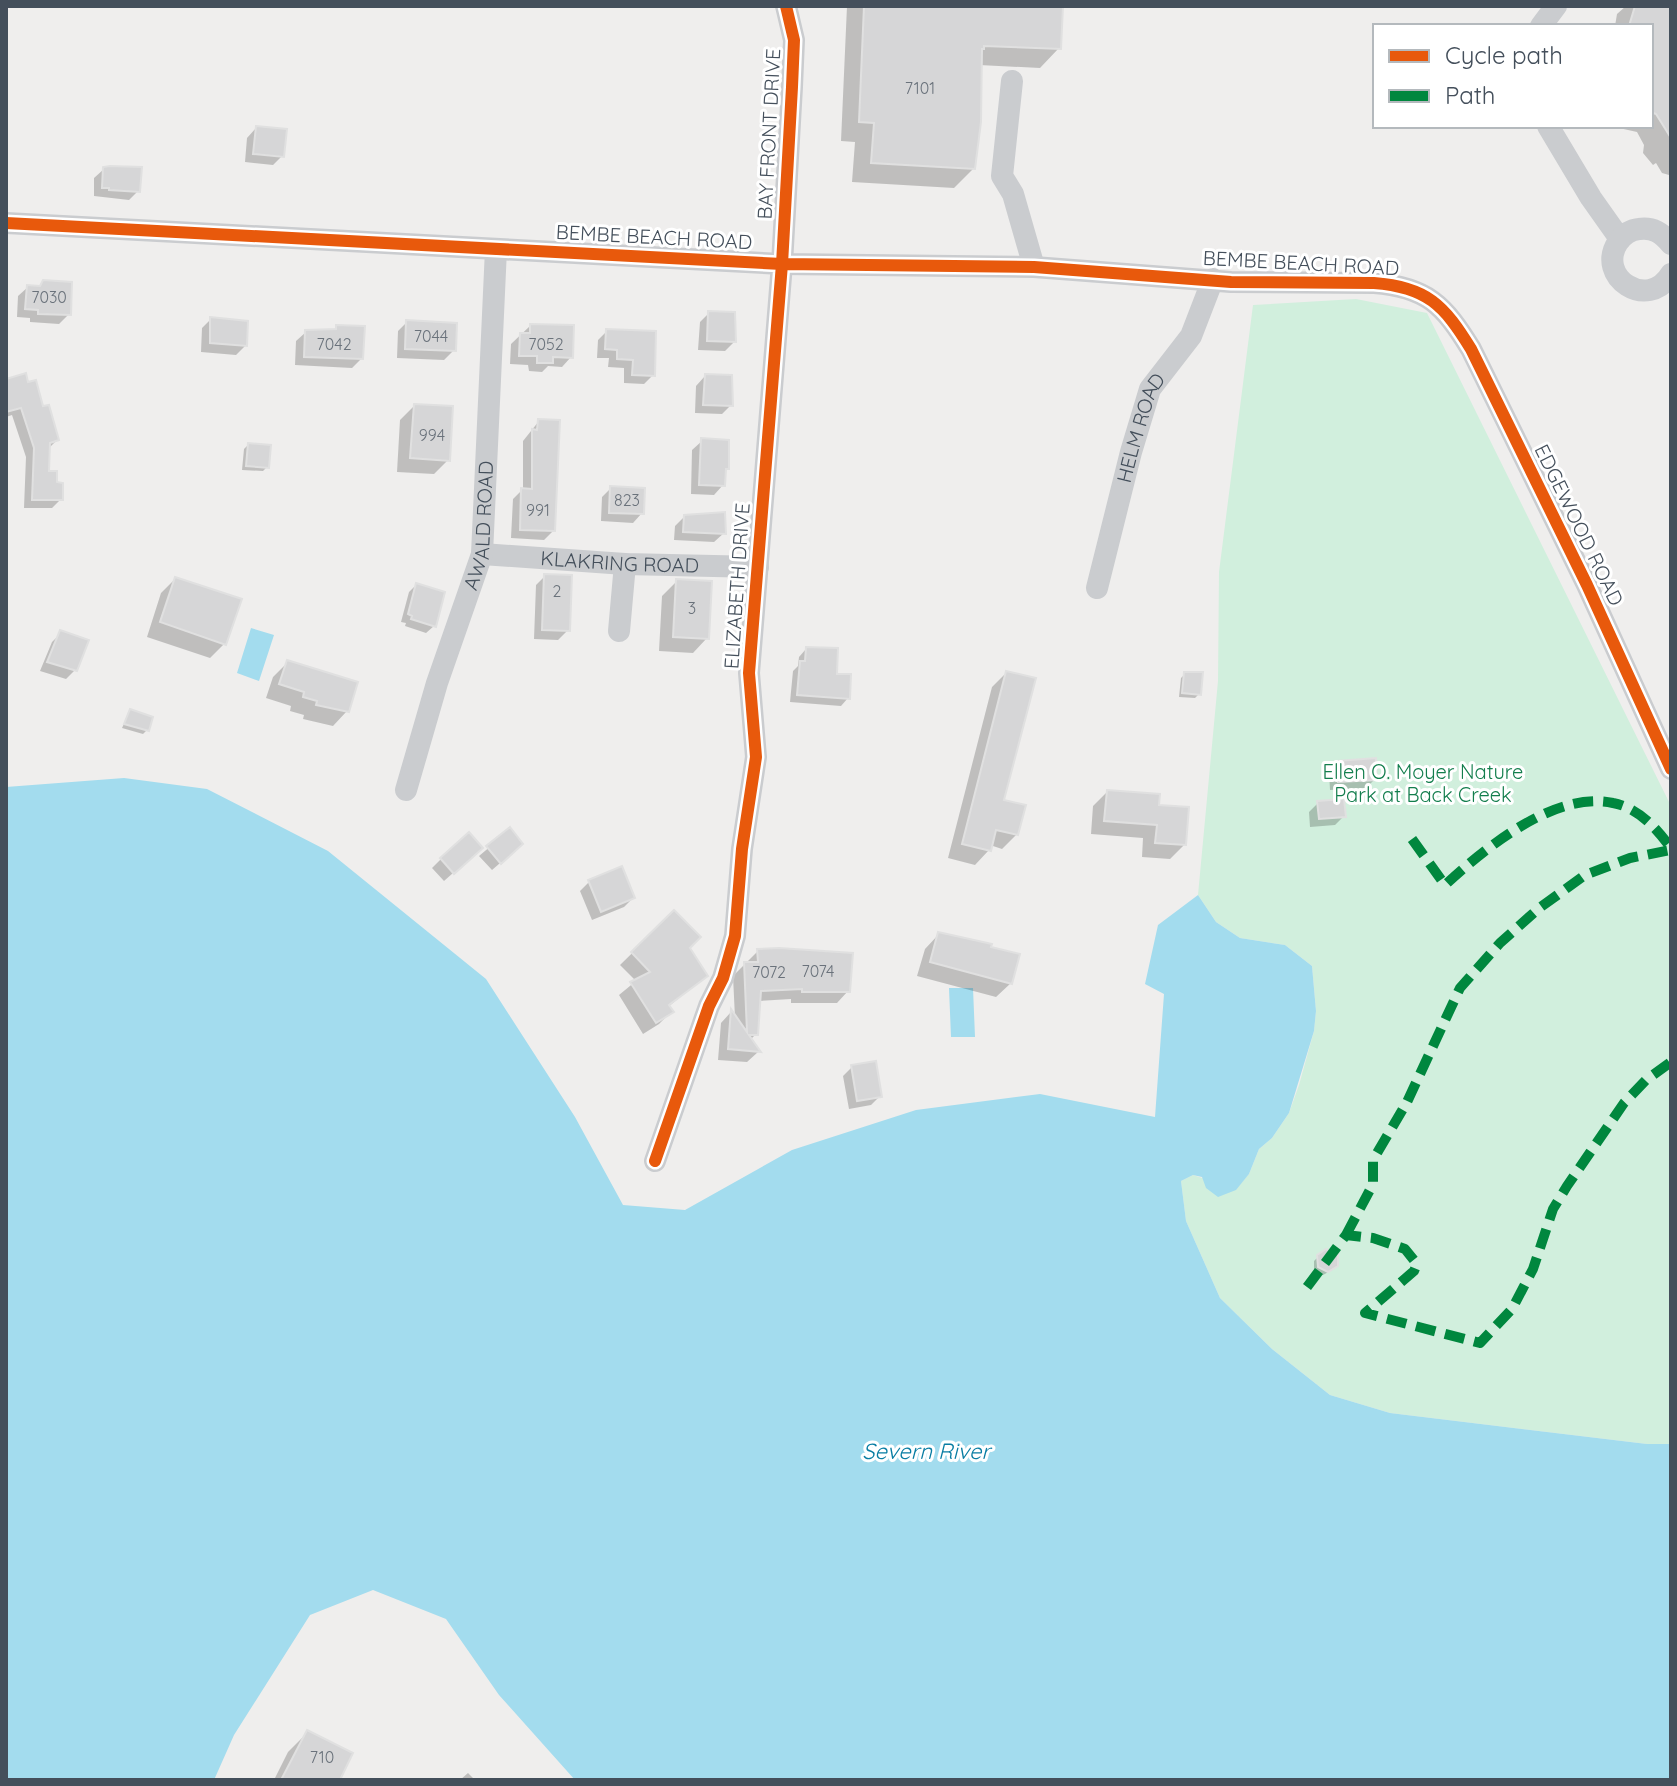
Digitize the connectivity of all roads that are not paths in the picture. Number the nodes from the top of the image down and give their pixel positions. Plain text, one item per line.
1 (786, 6) edge
2 (1556, 6) edge
3 (1542, 24) edge
4 (1012, 81) dead end
5 (1549, 128) edge
6 (6, 223) edge
7 (1620, 239) junction
8 (1671, 244) edge
9 (496, 249) junction
10 (782, 264) junction
11 (1034, 267) junction
12 (1671, 274) edge
13 (1213, 279) junction
14 (1439, 305) joint
15 (482, 554) junction
16 (625, 564) junction
17 (758, 567) junction
18 (1097, 588) dead end
19 (619, 631) dead end
20 (1671, 769) edge
21 (406, 790) dead end
22 (655, 1161) dead end

1 - 10 street, BAY FRONT DRIVE
2 - 3 street
4 - 11 street
5 - 7 street
6 - 9 street, BEMBE BEACH ROAD
7 - 8 street
7 - 12 street
9 - 10 street, BEMBE BEACH ROAD
9 - 15 street, AWALD ROAD
10 - 11 street, BEMBE BEACH ROAD
10 - 17 street, ELIZABETH DRIVE
11 - 13 street, BEMBE BEACH ROAD
13 - 14 street, BEMBE BEACH ROAD
13 - 18 street, HELM ROAD
14 - 20 street, EDGEWOOD ROAD
15 - 16 street, KLAKRING ROAD
15 - 21 street, AWALD ROAD
16 - 17 street, KLAKRING ROAD
16 - 19 street
17 - 22 street, ELIZABETH DRIVE

